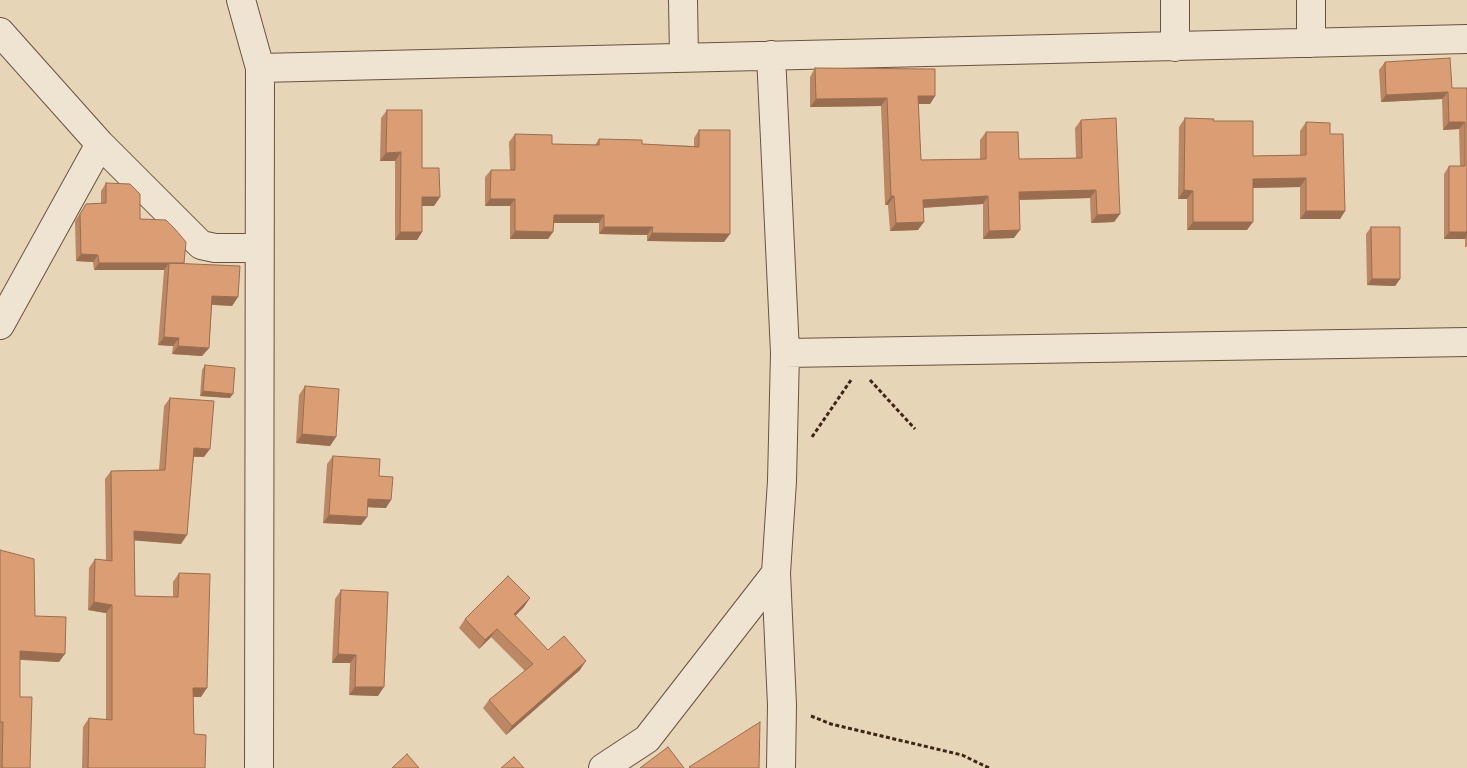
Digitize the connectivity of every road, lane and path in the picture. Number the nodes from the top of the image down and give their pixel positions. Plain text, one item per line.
1 (241, 0) edge
2 (683, 0) edge
3 (1175, 0) edge
4 (1311, 0) edge
5 (0, 32) edge
6 (1467, 39) edge
7 (1312, 42) junction
8 (1175, 47) junction
9 (771, 55) junction
10 (684, 57) junction
11 (260, 68) junction
12 (100, 144) junction
13 (259, 248) junction
14 (0, 325) edge
15 (1467, 342) edge
16 (785, 353) junction
17 (866, 376) dead end
18 (854, 377) dead end
19 (915, 429) dead end
20 (810, 441) dead end
21 (776, 573) junction
22 (782, 705) junction
23 (259, 768) edge
24 (603, 768) edge
25 (781, 768) edge
26 (989, 768) edge

1 - 11 street
2 - 10 street
3 - 8 street
4 - 7 street
5 - 12 street
6 - 7 street
7 - 8 street
8 - 9 street
9 - 10 street
9 - 16 street
10 - 11 street
11 - 13 street
12 - 13 street
12 - 14 street
13 - 23 street
15 - 16 street
16 - 21 street
17 - 19 path
18 - 20 path
21 - 22 street
21 - 24 street
22 - 25 street
22 - 26 path

